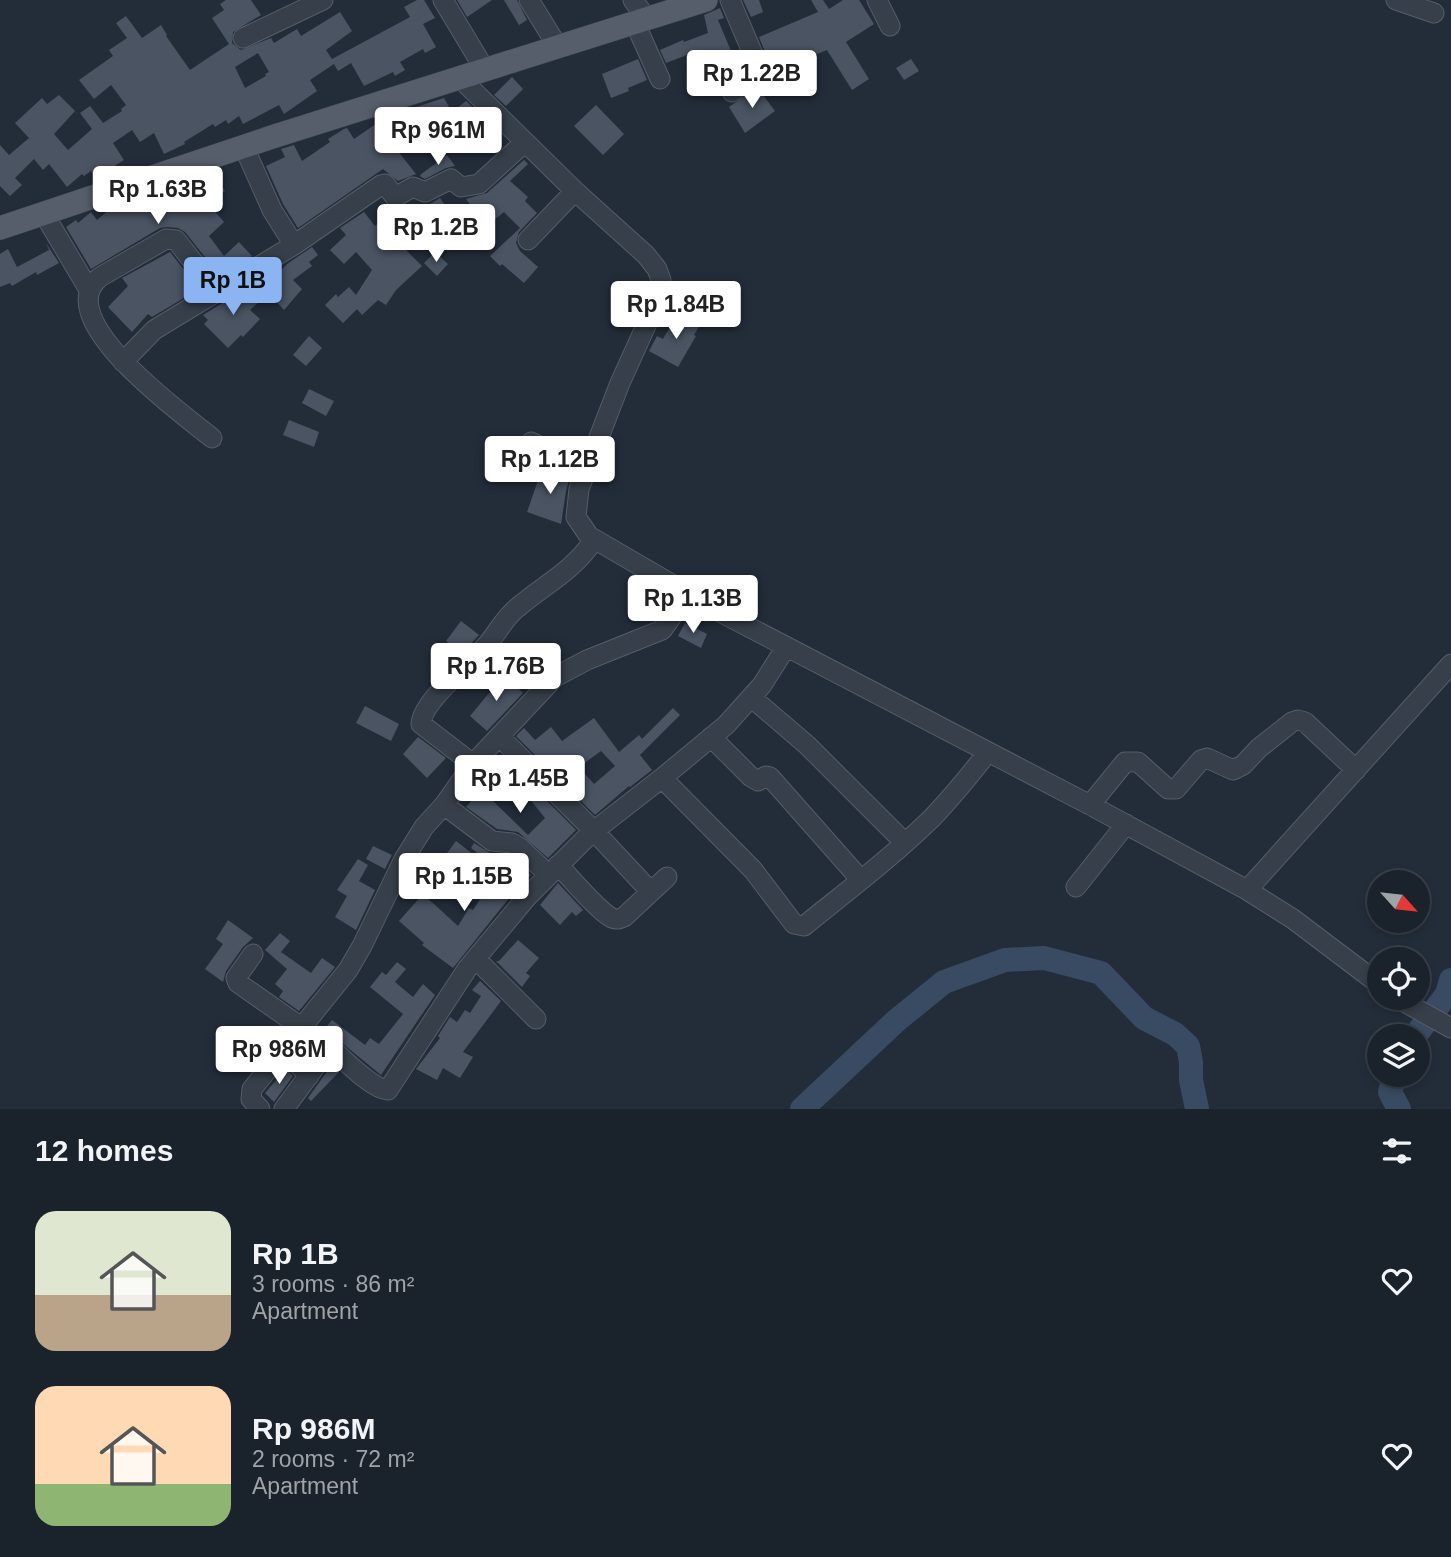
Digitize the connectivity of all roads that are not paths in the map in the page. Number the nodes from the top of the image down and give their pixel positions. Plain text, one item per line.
1 (323, 0) edge
2 (443, 0) edge
3 (528, 0) edge
4 (706, 0) edge
5 (730, 0) edge
6 (877, 0) edge
7 (1396, 0) edge
8 (1434, 13) dead end
9 (638, 14) edge
10 (890, 26) dead end
11 (243, 38) dead end
12 (558, 47) junction
13 (485, 70) junction
14 (460, 78) junction
15 (660, 79) dead end
16 (732, 92) dead end
17 (524, 143) junction
18 (244, 147) junction
19 (575, 191) junction
20 (44, 214) junction
21 (0, 228) edge
22 (528, 240) dead end
23 (294, 245) junction
24 (89, 290) junction
25 (217, 292) junction
26 (123, 362) junction
27 (212, 438) dead end
28 (531, 442) dead end
29 (587, 468) junction
30 (594, 540) junction
31 (688, 594) junction
32 (786, 647) junction
33 (1451, 664) edge
34 (752, 698) junction
35 (500, 737) junction
36 (711, 737) junction
37 (988, 752) junction
38 (473, 764) junction
39 (1356, 770) junction
40 (663, 778) junction
41 (444, 805) junction
42 (1090, 805) junction
43 (1126, 824) junction
44 (594, 831) junction
45 (904, 842) junction
46 (554, 870) junction
47 (667, 877) dead end
48 (861, 880) junction
49 (1076, 887) dead end
50 (1247, 890) junction
51 (651, 892) junction
52 (253, 954) dead end
53 (476, 958) junction
54 (1367, 975) edge
55 (1418, 1010) edge
56 (536, 1019) dead end
57 (1444, 1024) edge
58 (301, 1027) junction
59 (284, 1049) junction
60 (309, 1076) junction
61 (260, 1109) edge
62 (284, 1109) edge

1 - 11 street
2 - 13 street
3 - 12 street
4 - 9 main road
5 - 16 street
6 - 10 street
7 - 8 street
9 - 12 main road
9 - 15 street
12 - 13 main road
13 - 14 main road
14 - 17 street
14 - 18 main road
17 - 19 street
17 - 23 street
18 - 20 main road
18 - 23 street
19 - 22 street
19 - 29 street
20 - 21 main road
20 - 24 street
23 - 25 street
24 - 25 street
24 - 26 street
25 - 26 street
26 - 27 street
28 - 29 street
29 - 30 street
30 - 31 street
30 - 38 street
31 - 32 street
31 - 35 street
32 - 34 street
32 - 37 street
33 - 39 street
34 - 36 street
34 - 45 street
35 - 38 street
35 - 44 street
36 - 40 street
36 - 48 street
37 - 42 street
37 - 45 street
38 - 41 street
39 - 42 street
39 - 50 street
40 - 44 street
40 - 48 street
41 - 46 street
41 - 58 street
42 - 43 street
43 - 49 street
43 - 50 street
44 - 46 street
44 - 51 street
45 - 48 street
46 - 51 street
46 - 53 street
47 - 51 street
50 - 54 street
52 - 58 street
53 - 56 street
53 - 60 street
55 - 57 street
58 - 59 street
59 - 60 street
59 - 61 street
60 - 62 street

